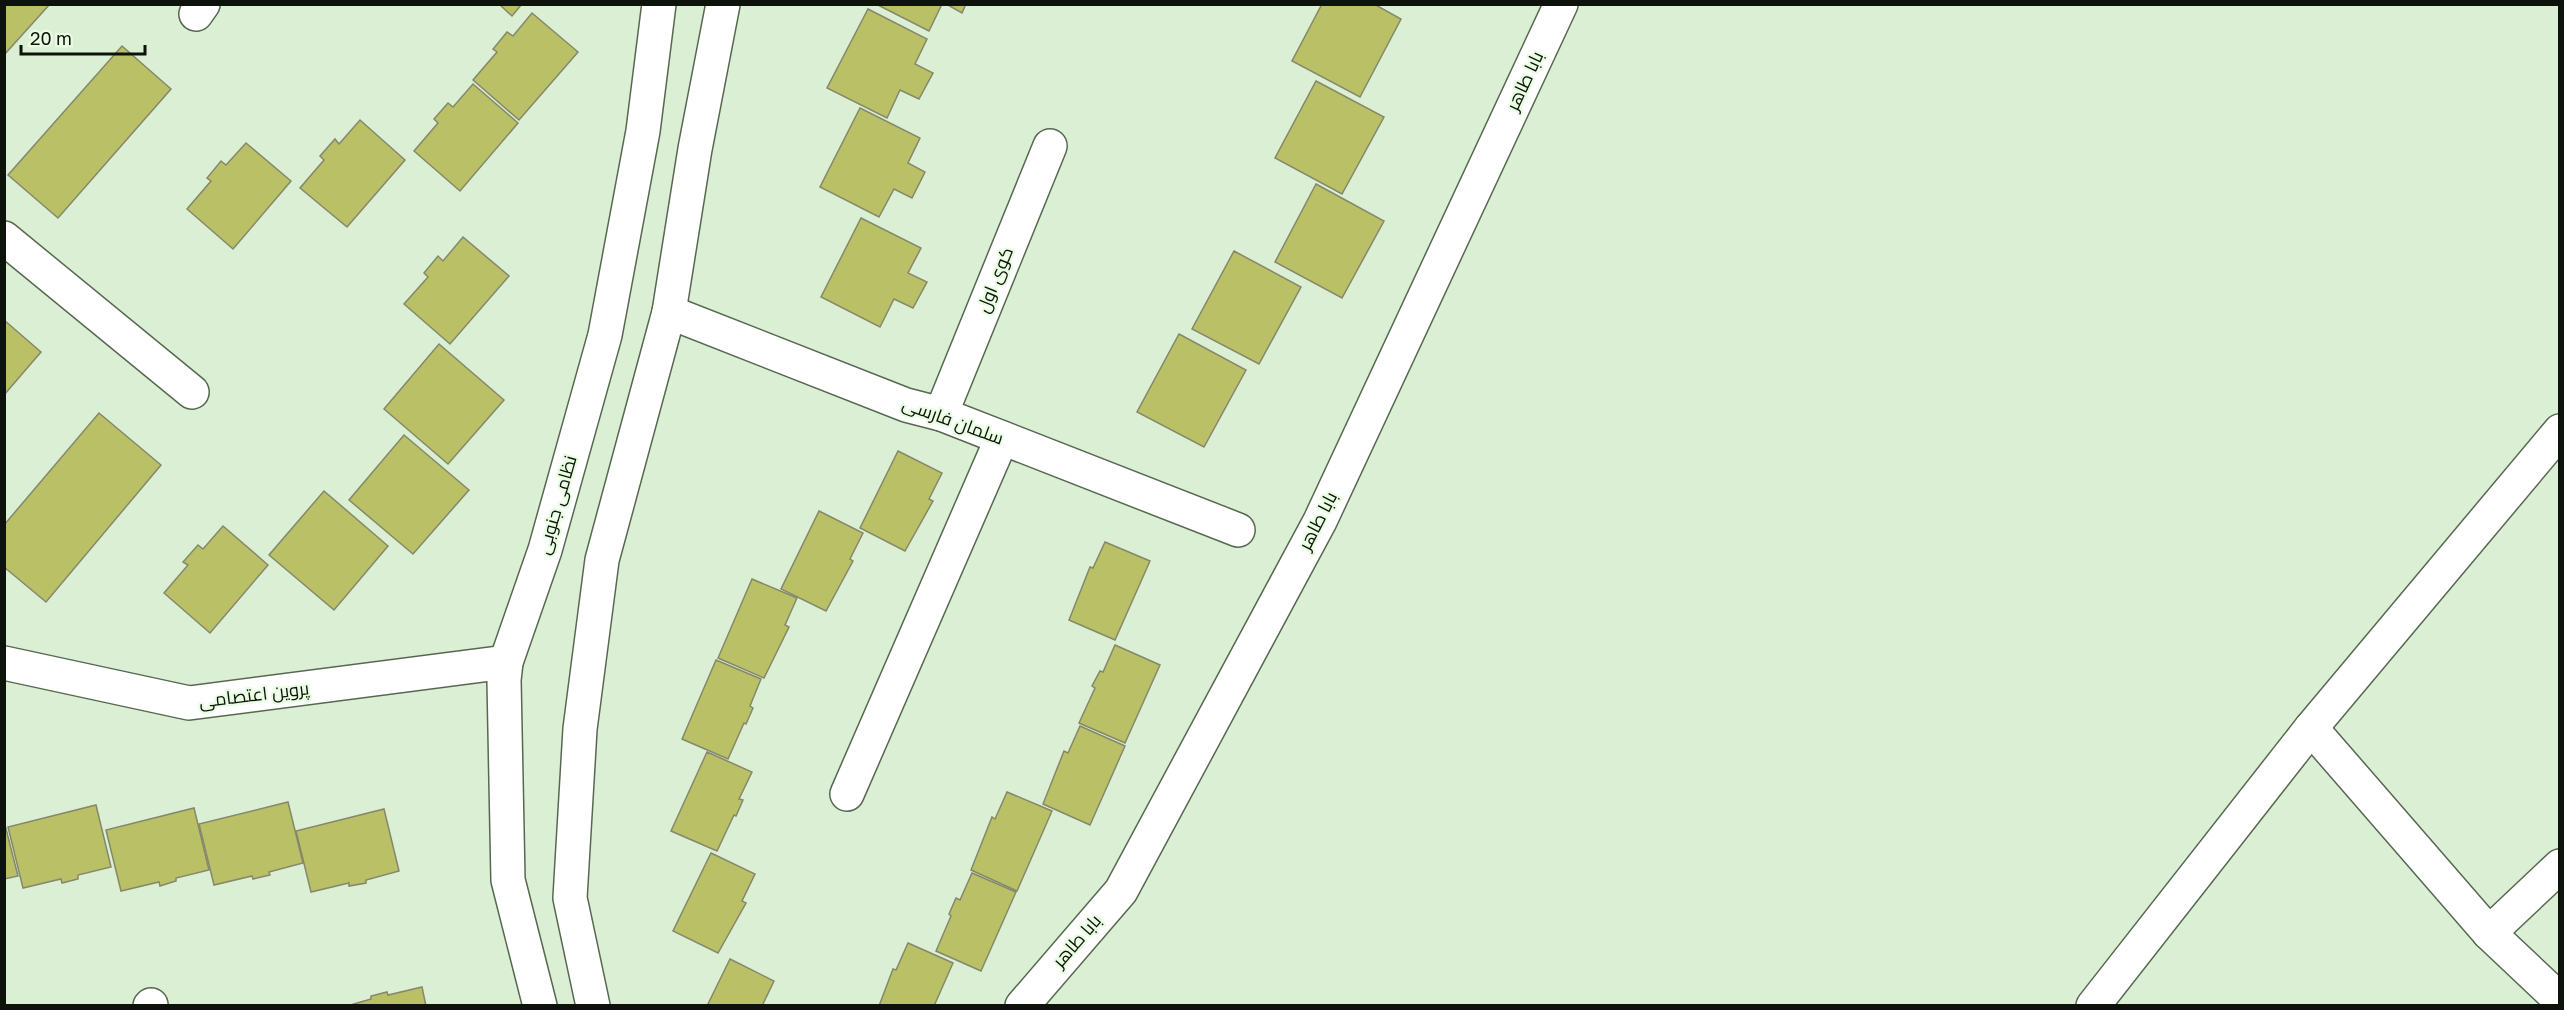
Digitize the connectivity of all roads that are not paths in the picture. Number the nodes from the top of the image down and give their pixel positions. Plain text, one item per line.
1 (659, 4) edge
2 (723, 4) edge
3 (1561, 4) edge
4 (1050, 146) dead end
5 (4, 238) edge
6 (669, 312) junction
7 (192, 392) dead end
8 (941, 414) junction
9 (2559, 431) edge
10 (1002, 438) junction
11 (1238, 530) dead end
12 (506, 662) junction
13 (4, 663) edge
14 (2311, 728) junction
15 (847, 794) dead end
16 (2559, 866) edge
17 (2489, 933) junction
18 (2559, 1000) edge
19 (540, 1005) edge
20 (593, 1005) edge
21 (1022, 1005) edge
22 (2093, 1005) edge

1 - 12 street, نظامی جنوبی
2 - 6 street
3 - 21 street, بابا طاهر
4 - 8 street, کوی اول
5 - 7 street
6 - 8 street, سلمان فارسی
6 - 20 street
8 - 10 street, سلمان فارسی
9 - 14 street
10 - 11 street, سلمان فارسی
10 - 15 street
12 - 13 street, پروین اعتصامی
12 - 19 street, نظامی جنوبی
14 - 17 street
14 - 22 street
16 - 17 street
17 - 18 street

